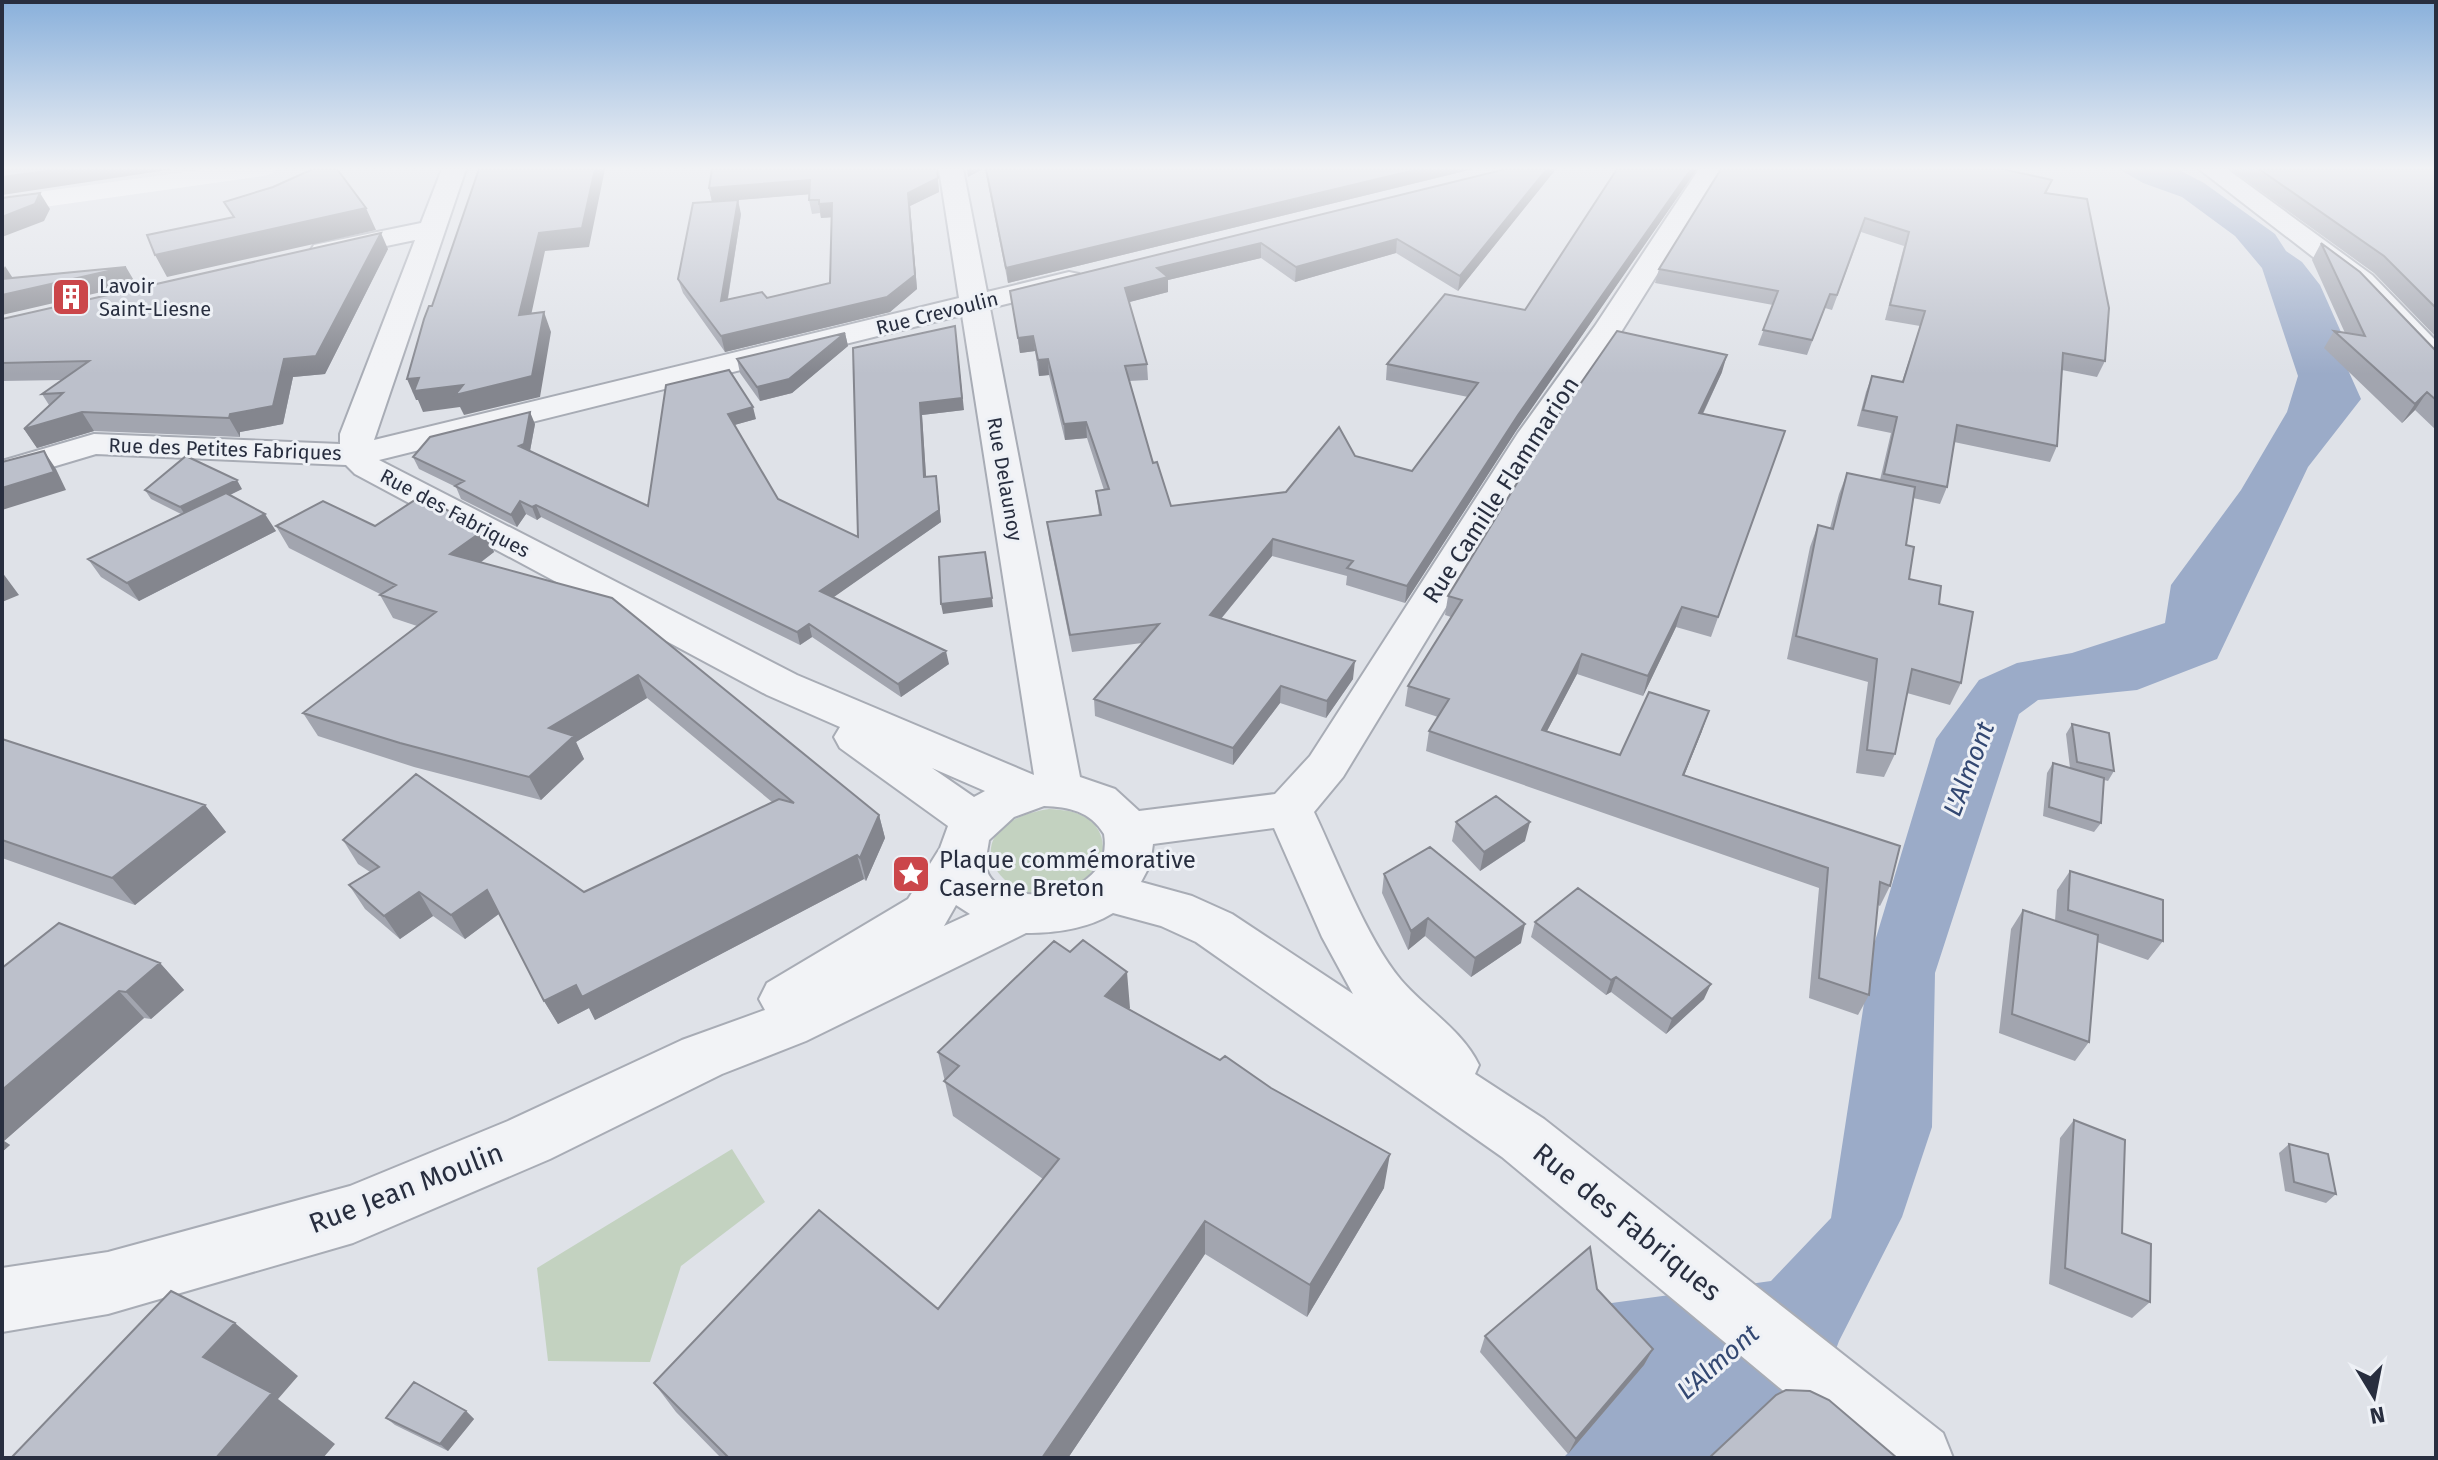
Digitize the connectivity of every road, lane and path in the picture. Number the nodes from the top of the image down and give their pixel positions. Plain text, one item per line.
1 (391, 237) edge
2 (430, 237) edge
3 (963, 237) edge
4 (1667, 237) edge
5 (2303, 237) edge
6 (295, 258) edge
7 (1100, 273) edge
8 (974, 303) junction
9 (2436, 359) edge
10 (356, 455) junction
11 (2, 472) edge
12 (782, 685) junction
13 (1044, 791) junction
14 (1289, 809) junction
15 (1127, 830) junction
16 (968, 838) junction
17 (1107, 892) junction
18 (1018, 914) junction
19 (702, 1057) junction
20 (1523, 1138) junction
21 (2, 1300) edge
22 (1918, 1458) edge

1 - 6 street
2 - 10 street, Rue des Fabriques
3 - 8 street, Rue Delaunoy
4 - 14 street, Rue Camille Flammarion
5 - 9 street
7 - 8 street, Rue Crevoulin
8 - 10 street, Rue Crevoulin
8 - 13 street, Rue Delaunoy
10 - 11 street, Rue des Petites Fabriques
10 - 12 street, Rue des Fabriques
12 - 13 street, Rue des Fabriques
12 - 16 street, Rue des Fabriques
13 - 15 street
13 - 16 street
14 - 15 street
14 - 20 street, Rue des Fabriques
15 - 17 street
16 - 18 street
16 - 19 street, Rue Jean Moulin
17 - 18 street
17 - 20 street, Rue des Fabriques
18 - 19 street, Rue Jean Moulin
19 - 21 street, Rue Jean Moulin
20 - 22 street, Rue des Fabriques

